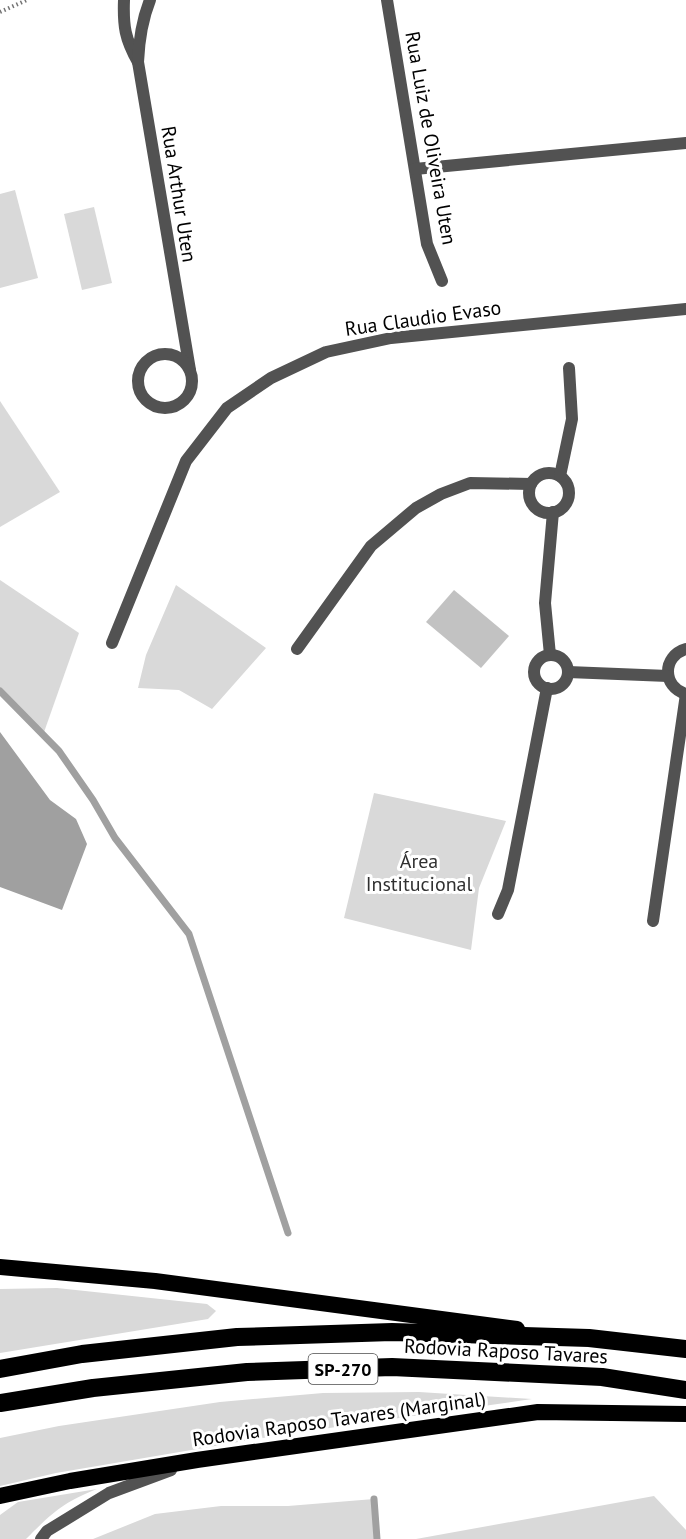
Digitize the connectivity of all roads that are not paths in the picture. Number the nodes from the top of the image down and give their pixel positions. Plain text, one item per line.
1 (124, 0) edge
2 (150, 0) edge
3 (387, 0) edge
4 (138, 62) junction
5 (686, 143) edge
6 (415, 169) junction
7 (442, 281) dead end
8 (686, 309) edge
9 (183, 333) junction
10 (168, 354) junction
11 (569, 368) dead end
12 (190, 370) junction
13 (560, 476) junction
14 (531, 484) junction
15 (553, 512) junction
16 (112, 644) dead end
17 (297, 649) dead end
18 (686, 649) edge
19 (550, 655) junction
20 (568, 672) junction
21 (668, 676) junction
22 (547, 688) junction
23 (686, 694) edge
24 (498, 914) dead end
25 (653, 921) dead end
26 (0, 1267) edge
27 (589, 1338) junction
28 (686, 1349) edge
29 (0, 1369) edge
30 (686, 1390) edge
31 (0, 1403) edge
32 (686, 1414) edge
33 (196, 1460) junction
34 (0, 1496) edge
35 (41, 1539) edge

1 - 4 street, Rua Arthur Uten
2 - 4 street, Rua Arthur Uten
3 - 6 street, Rua Luiz de Oliveira Uten
4 - 9 street, Rua Arthur Uten
5 - 6 street
6 - 7 street, Rua Luiz de Oliveira Uten
8 - 16 street, Rua Claudio Evaso
9 - 10 street, Rua Arthur Uten
9 - 12 street, Rua Arthur Uten
10 - 12 street
10 - 12 street, Rua Arthur Uten
11 - 13 street
13 - 14 street
13 - 15 street
14 - 15 street
14 - 17 street
15 - 19 street
18 - 21 street
19 - 20 street
19 - 22 street
20 - 21 street
20 - 22 street
21 - 23 street
22 - 24 street
23 - 25 street
26 - 27 highway, SP-270
27 - 28 highway, Rodovia Raposo Tavares / SP-270
27 - 29 highway, Rodovia Raposo Tavares / SP-270
30 - 31 highway, Rodovia Raposo Tavares / SP-270
32 - 33 highway, Rodovia Raposo Tavares (Marginal)
33 - 34 highway, Rodovia Raposo Tavares (Marginal)
33 - 35 street

